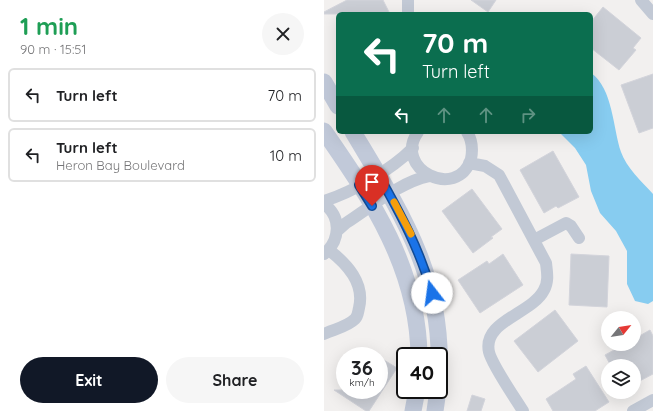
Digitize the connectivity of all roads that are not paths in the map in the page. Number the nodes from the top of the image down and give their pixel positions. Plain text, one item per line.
1 (408, 0) edge
2 (641, 0) edge
3 (408, 12) edge
4 (653, 14) edge
5 (324, 82) edge
6 (336, 103) edge
7 (324, 131) edge
8 (354, 134) edge
9 (415, 134) edge
10 (468, 134) edge
11 (413, 148) junction
12 (469, 162) junction
13 (378, 174) junction
14 (429, 176) junction
15 (359, 185) junction
16 (390, 195) junction
17 (324, 201) edge
18 (324, 204) edge
19 (372, 206) junction
20 (337, 231) junction
21 (579, 238) dead end
22 (534, 240) junction
23 (327, 252) edge
24 (324, 334) edge
25 (418, 347) edge
26 (440, 347) edge
27 (415, 399) edge
28 (437, 399) edge
29 (653, 400) edge
30 (413, 411) edge
31 (435, 411) edge
32 (523, 411) edge
33 (633, 411) edge

1 - 3 street
2 - 4 street
5 - 6 street
7 - 15 street
8 - 13 street
9 - 11 street
10 - 12 street
11 - 13 street
11 - 14 street
12 - 14 street
12 - 22 street
13 - 15 street
13 - 16 street
14 - 16 street
15 - 17 street
15 - 19 street
16 - 19 street
16 - 26 street
18 - 20 street
19 - 20 street
19 - 25 street
20 - 23 street
21 - 22 street
22 - 32 street
23 - 24 street
27 - 30 street
28 - 31 street
29 - 33 street

